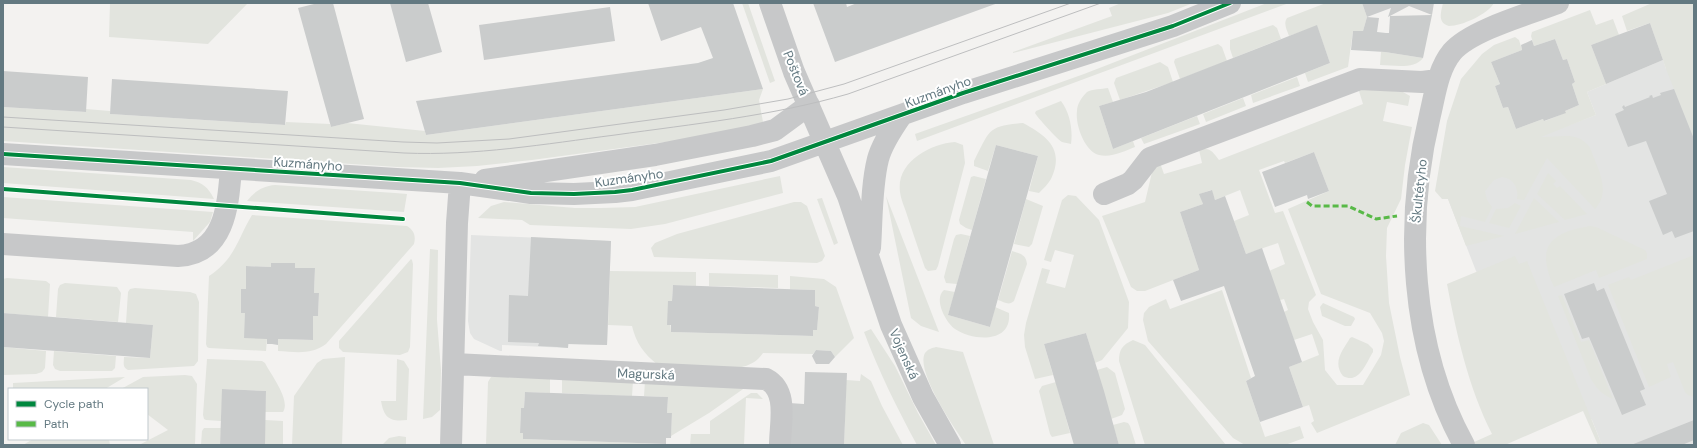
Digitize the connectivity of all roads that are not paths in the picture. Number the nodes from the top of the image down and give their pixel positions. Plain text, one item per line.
1 (770, 3) edge
2 (1230, 3) edge
3 (1558, 3) edge
4 (1438, 80) junction
5 (809, 105) junction
6 (901, 116) junction
7 (775, 130) junction
8 (825, 142) junction
9 (3, 154) edge
10 (231, 169) junction
11 (460, 183) junction
12 (1104, 194) dead end
13 (3, 244) edge
14 (869, 258) junction
15 (454, 364) junction
16 (451, 445) edge
17 (780, 445) edge
18 (950, 445) edge
19 (1464, 445) edge

1 - 5 street, Poštová
2 - 6 street, Kuzmányho
3 - 4 street, Škultétyho
4 - 12 street
4 - 19 street, Škultétyho
5 - 7 street, Kuzmányho
5 - 8 street, Poštová
6 - 8 street, Kuzmányho
6 - 14 street, Vojenská
7 - 8 street, Kuzmányho
7 - 11 street, Kuzmányho
8 - 11 street, Kuzmányho
8 - 14 street, Vojenská
9 - 10 street, Kuzmányho
10 - 11 street, Kuzmányho
10 - 13 street
11 - 15 street
14 - 18 street, Vojenská
15 - 16 street
15 - 17 street, Magurská

